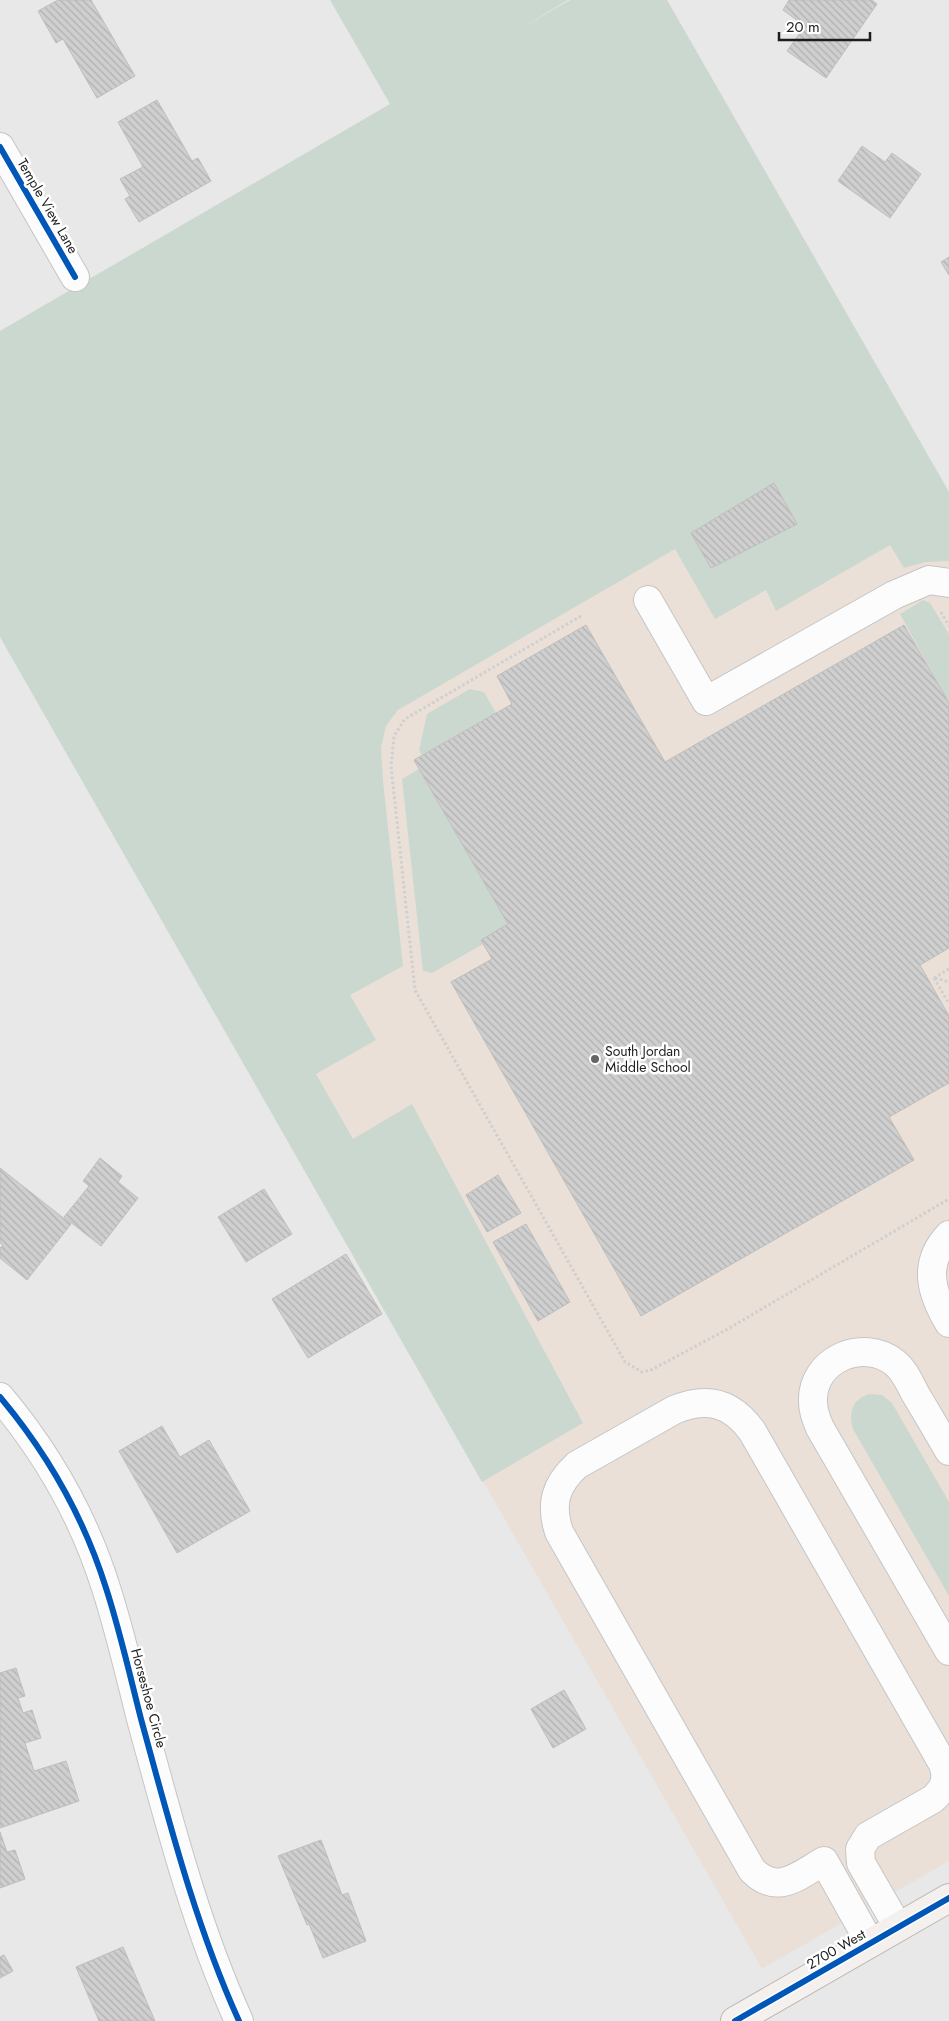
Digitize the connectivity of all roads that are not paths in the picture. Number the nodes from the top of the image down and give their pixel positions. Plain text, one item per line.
1 (0, 147) edge
2 (75, 277) dead end
3 (949, 584) edge
4 (648, 600) dead end
5 (949, 1235) edge
6 (949, 1323) edge
7 (0, 1397) edge
8 (949, 1451) edge
9 (949, 1651) edge
10 (949, 1898) edge
11 (898, 1928) junction
12 (870, 1943) junction
13 (239, 2021) edge
14 (735, 2021) edge

1 - 2 street, Temple View Lane
3 - 4 street
5 - 6 street
7 - 13 street, Horseshoe Circle
8 - 9 street
10 - 11 main road, 2700 West
11 - 12 main road, 2700 West
11 - 12 street
12 - 14 main road, 2700 West

